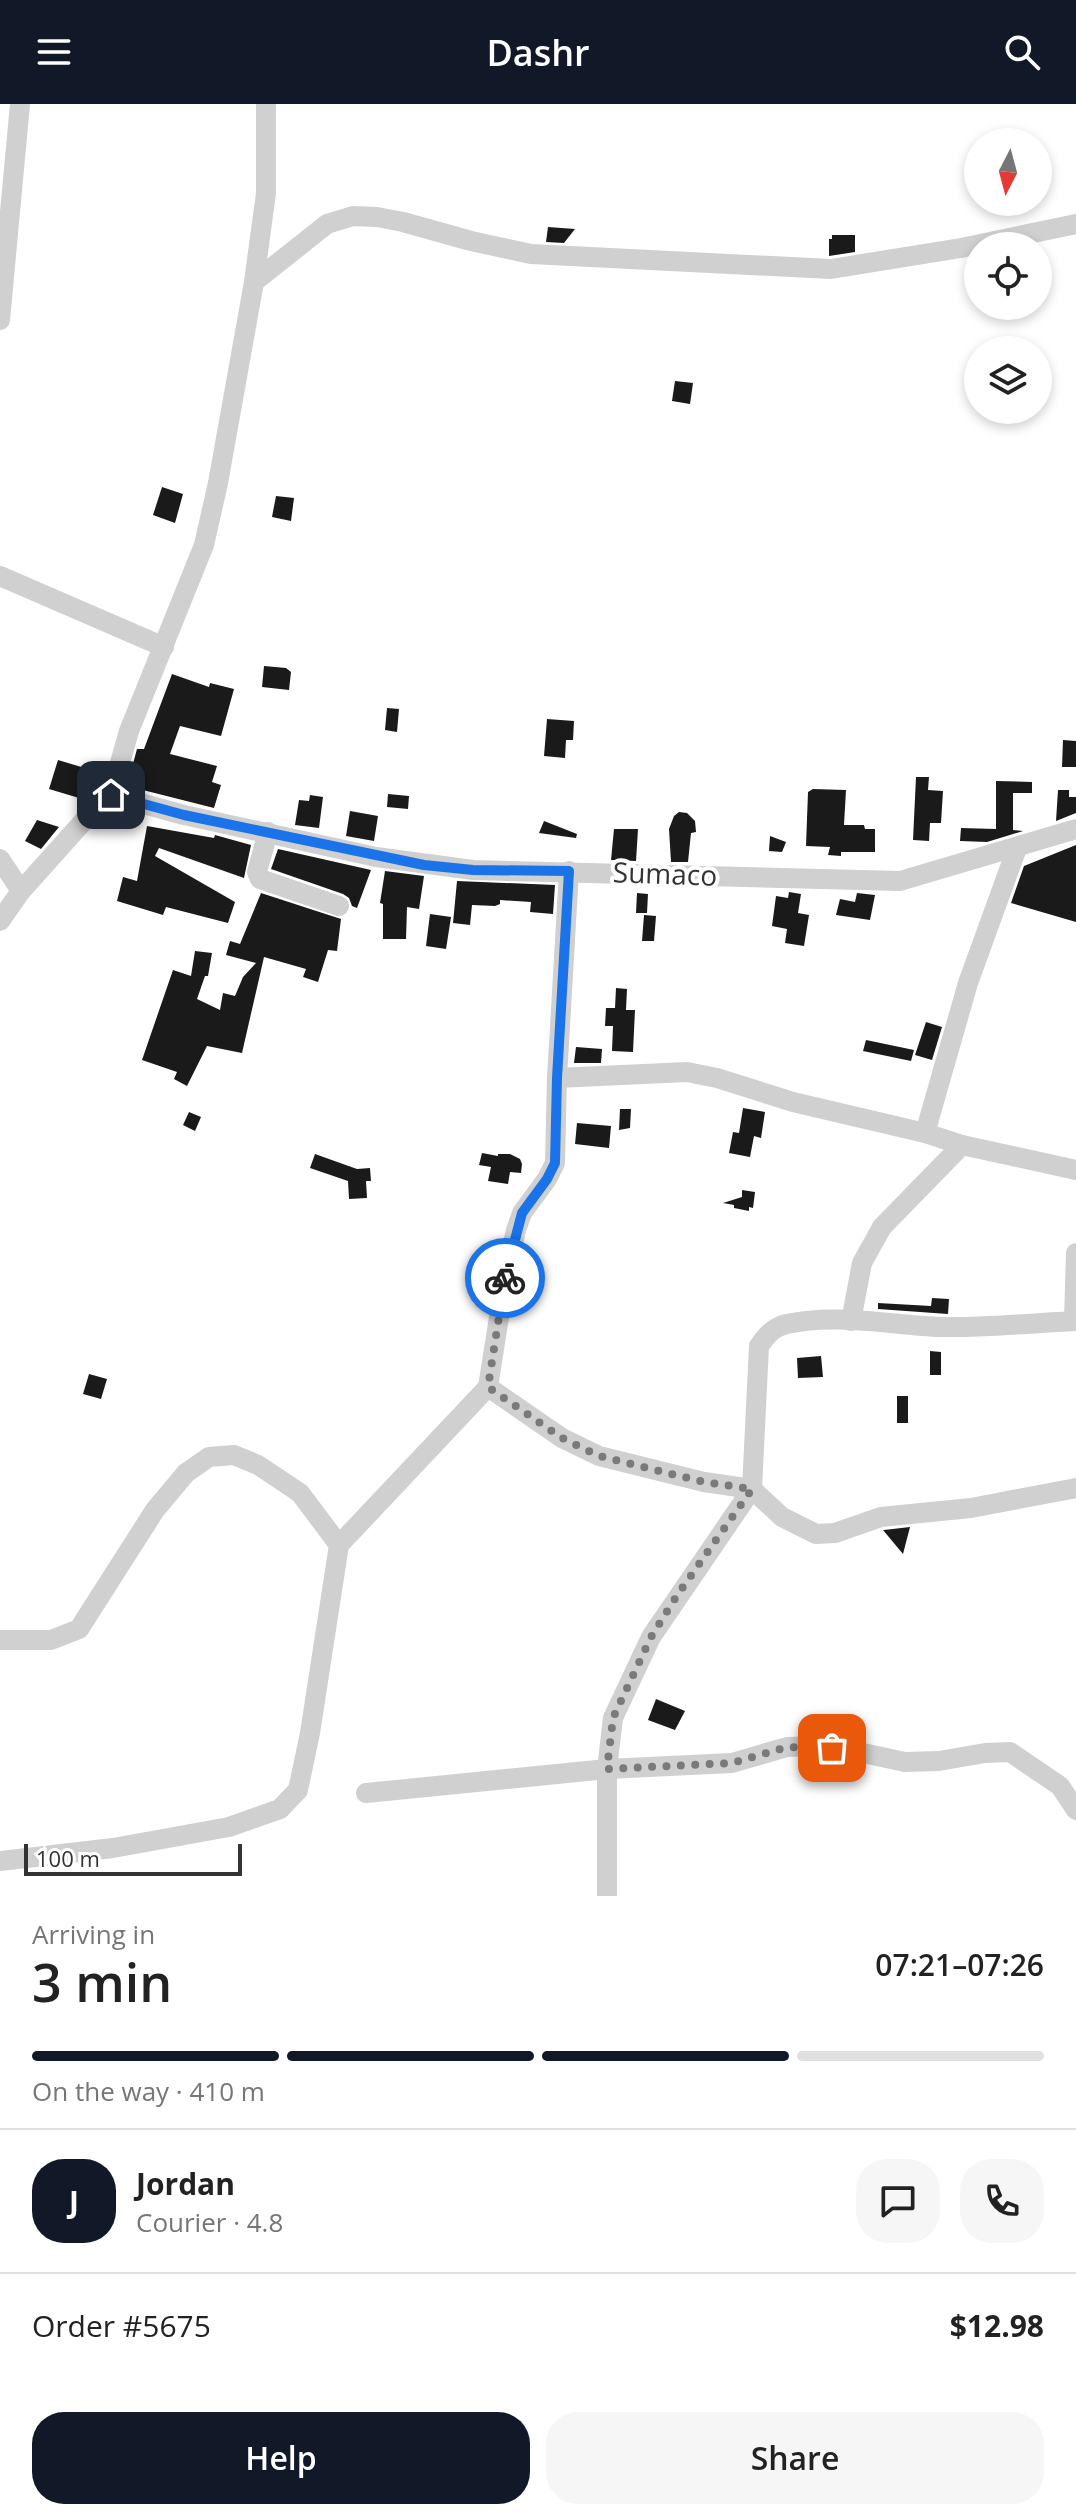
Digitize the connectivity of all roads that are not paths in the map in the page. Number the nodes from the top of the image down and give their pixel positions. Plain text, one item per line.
1 (266, 104) edge
2 (12, 111) edge
3 (1076, 224) edge
4 (254, 282) junction
5 (0, 320) edge
6 (0, 576) edge
7 (164, 647) junction
8 (111, 795) junction
9 (1076, 829) edge
10 (268, 832) junction
11 (1017, 848) junction
12 (0, 859) edge
13 (569, 871) junction
14 (21, 891) junction
15 (339, 906) dead end
16 (0, 921) edge
17 (557, 1078) junction
18 (925, 1133) junction
19 (962, 1145) junction
20 (1076, 1170) edge
21 (1076, 1253) edge
22 (851, 1321) junction
23 (1075, 1321) edge
24 (488, 1387) junction
25 (1076, 1488) edge
26 (752, 1489) junction
27 (339, 1545) junction
28 (0, 1640) edge
29 (607, 1769) junction
30 (366, 1793) dead end
31 (1076, 1810) edge
32 (0, 1861) edge
33 (607, 1896) edge

1 - 4 street
2 - 5 street
3 - 4 street
4 - 7 street
6 - 7 street
7 - 8 street
8 - 10 street, Sumaco
8 - 14 street
9 - 11 street, Sumaco
10 - 13 street, Sumaco
10 - 15 street
11 - 13 street, Sumaco
11 - 18 street
12 - 14 street
13 - 17 street
14 - 16 street
17 - 18 street
17 - 24 street
18 - 19 street
19 - 20 street
19 - 22 street
21 - 23 street
22 - 23 street
22 - 26 street
24 - 26 street
24 - 27 street
25 - 26 street
26 - 29 street
27 - 28 street
27 - 32 street
29 - 30 street
29 - 31 street
29 - 33 street

